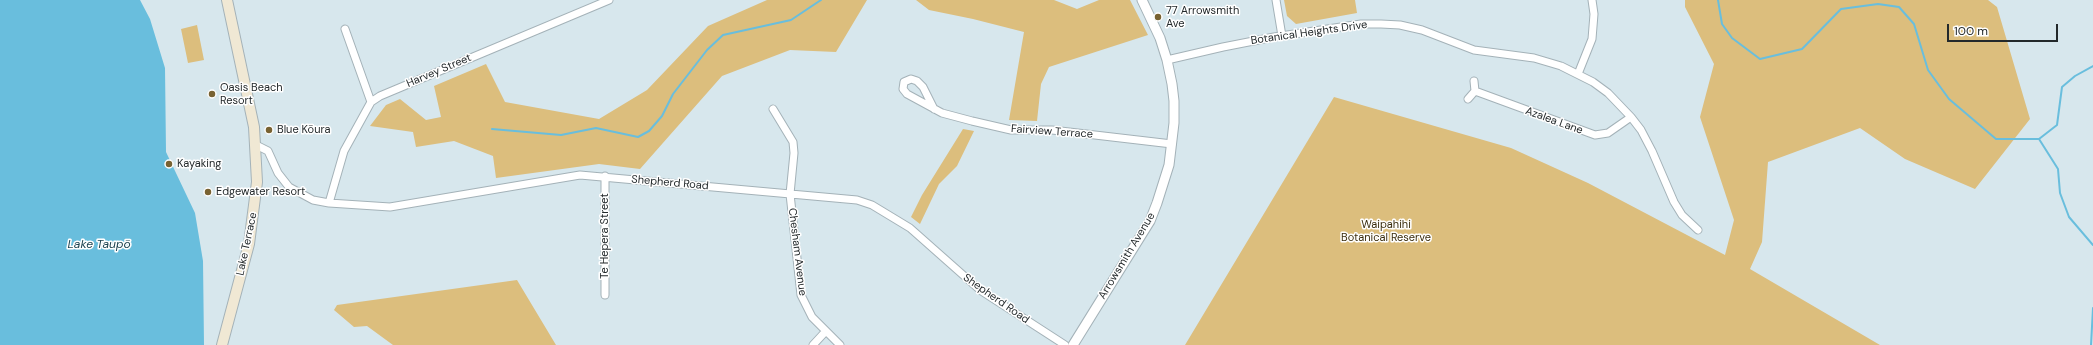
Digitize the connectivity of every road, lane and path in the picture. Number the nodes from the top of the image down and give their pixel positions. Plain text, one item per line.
1 (227, 0) edge
2 (609, 0) edge
3 (1142, 0) edge
4 (1276, 0) edge
5 (1592, 0) edge
6 (345, 29) dead end
7 (1282, 36) junction
8 (1167, 60) junction
9 (1578, 74) junction
10 (1474, 81) dead end
11 (1475, 91) junction
12 (1468, 98) dead end
13 (371, 102) junction
14 (773, 109) dead end
15 (934, 109) junction
16 (1631, 117) junction
17 (1172, 144) junction
18 (256, 145) junction
19 (605, 176) junction
20 (790, 194) junction
21 (330, 203) junction
22 (1698, 230) dead end
23 (605, 295) dead end
24 (826, 331) junction
25 (222, 345) edge
26 (813, 345) edge
27 (840, 345) edge
28 (1065, 345) edge
29 (1073, 345) edge

1 - 18 main road, Lake Terrace
2 - 13 street, Harvey Street
3 - 8 street, Arrowsmith Avenue
4 - 7 street
5 - 9 street
6 - 13 street
7 - 8 street, Botanical Heights Drive
7 - 9 street, Botanical Heights Drive
8 - 17 street, Arrowsmith Avenue
9 - 16 street, Botanical Heights Drive
10 - 11 street
11 - 12 street
11 - 16 street, Azalea Lane
13 - 21 street
14 - 20 street, Chesham Avenue
15 - 15 street, Fairview Terrace
15 - 17 street, Fairview Terrace
16 - 22 street, Botanical Heights Drive
17 - 29 street, Arrowsmith Avenue
18 - 21 street, Shepherd Road
18 - 25 main road, Lake Terrace
19 - 20 street, Shepherd Road
19 - 21 street, Shepherd Road
19 - 23 street, Te Hepera Street
20 - 24 street, Chesham Avenue
20 - 28 street, Shepherd Road
24 - 26 street
24 - 27 street, Chesham Avenue

